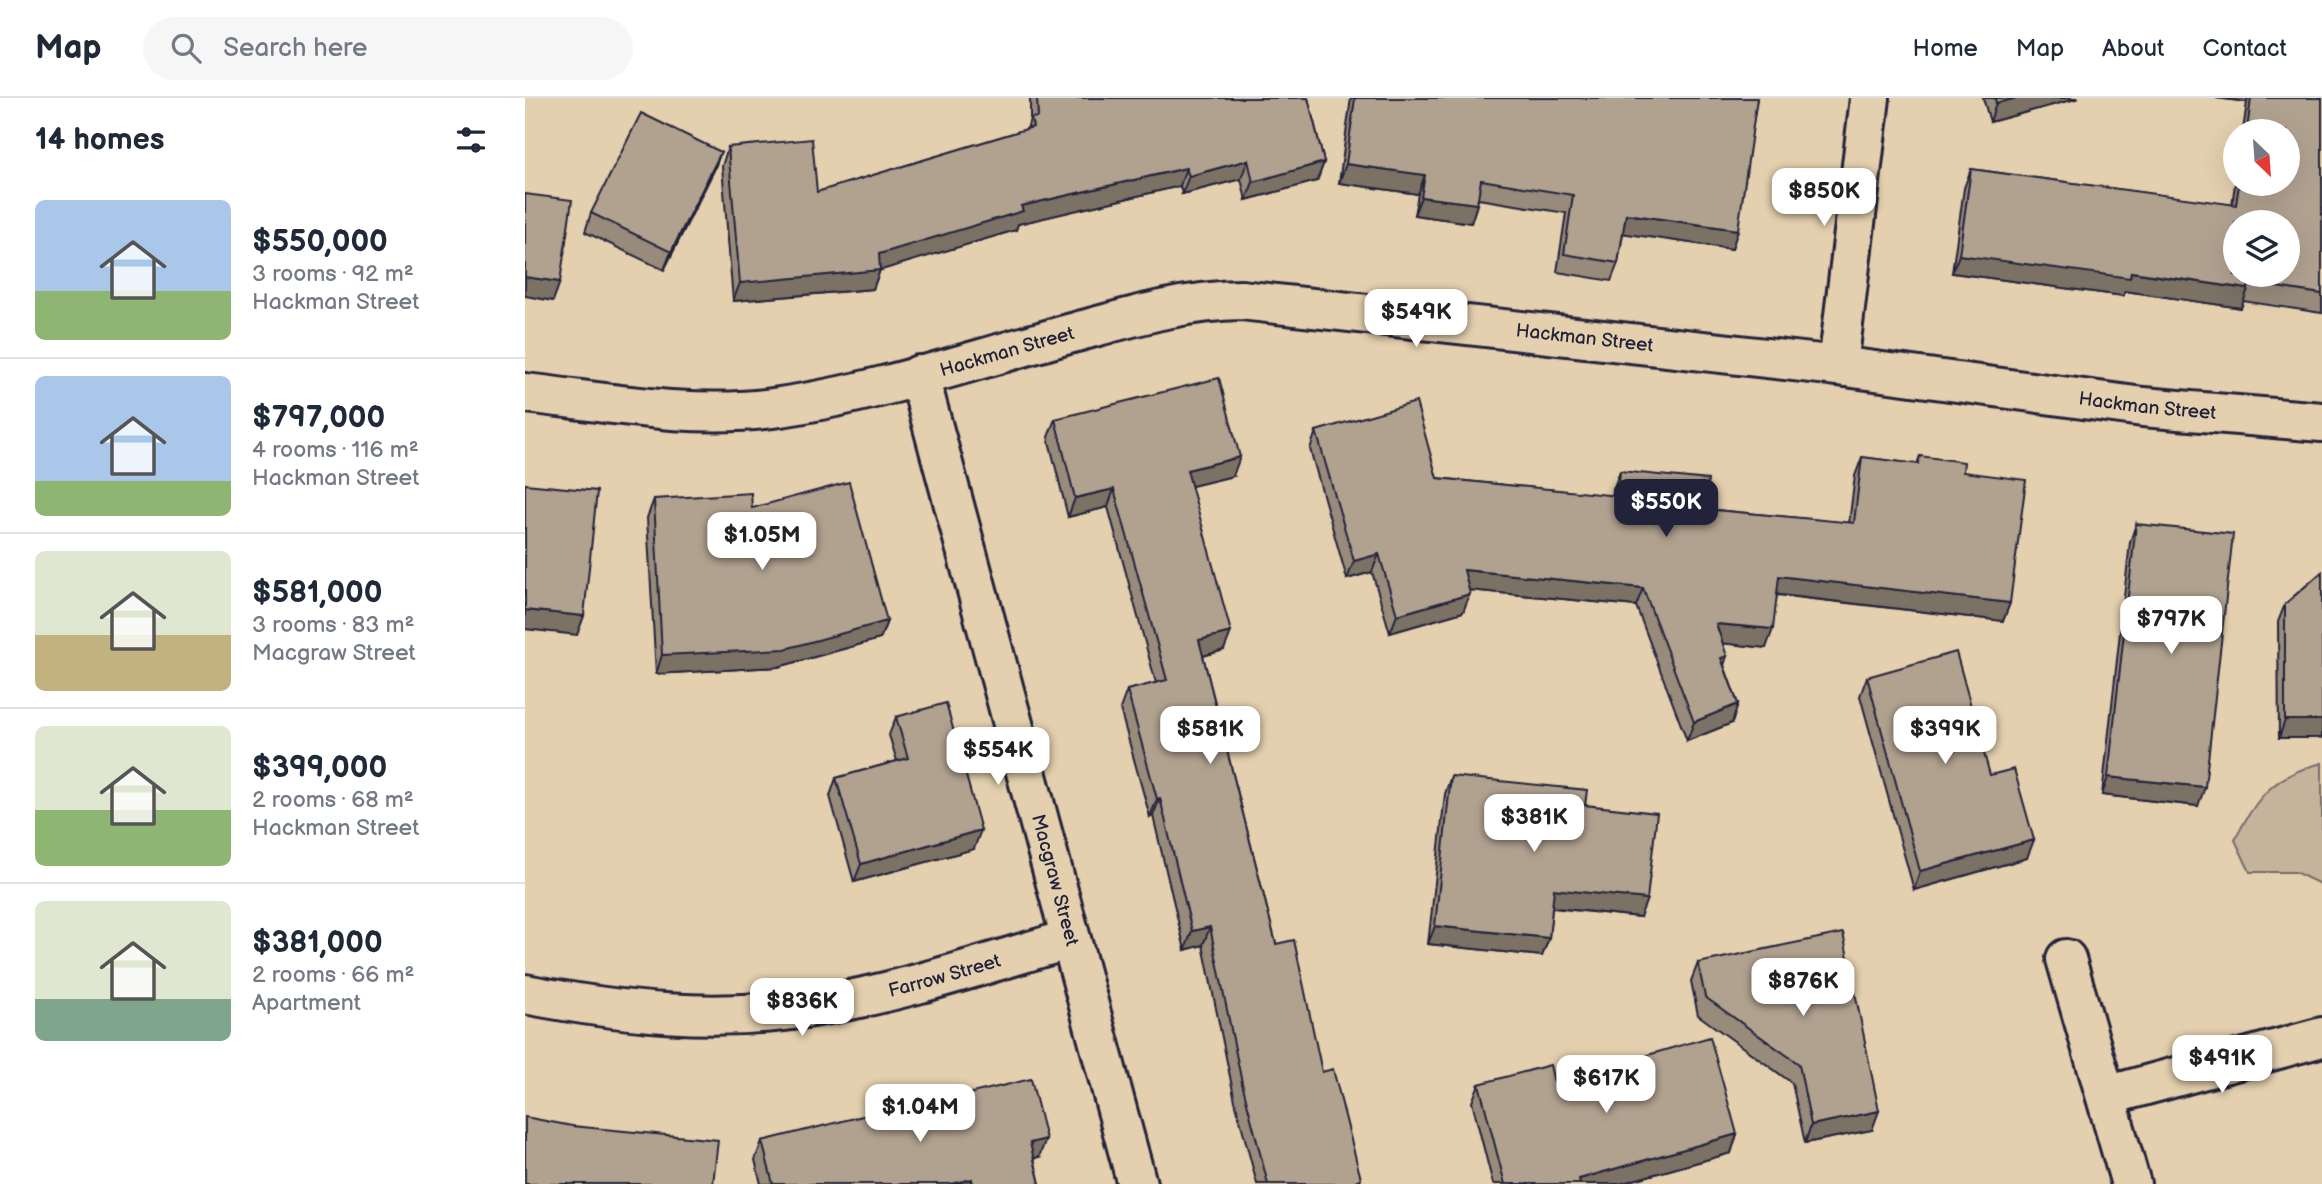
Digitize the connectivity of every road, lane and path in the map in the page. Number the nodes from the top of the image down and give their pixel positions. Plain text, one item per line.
1 (1870, 98) edge
2 (1838, 366) junction
3 (919, 375) junction
4 (525, 393) edge
5 (2322, 422) edge
6 (1070, 939) junction
7 (2066, 959) dead end
8 (525, 994) edge
9 (2322, 1037) edge
10 (2106, 1096) junction
11 (1137, 1184) edge
12 (2131, 1184) edge

1 - 2 street
2 - 3 street, Hackman Street
2 - 5 street, Hackman Street
3 - 4 street, Hackman Street
3 - 6 street, Macgraw Street
6 - 8 street, Farrow Street
6 - 11 street, Macgraw Street
7 - 10 street
9 - 10 street
10 - 12 street

